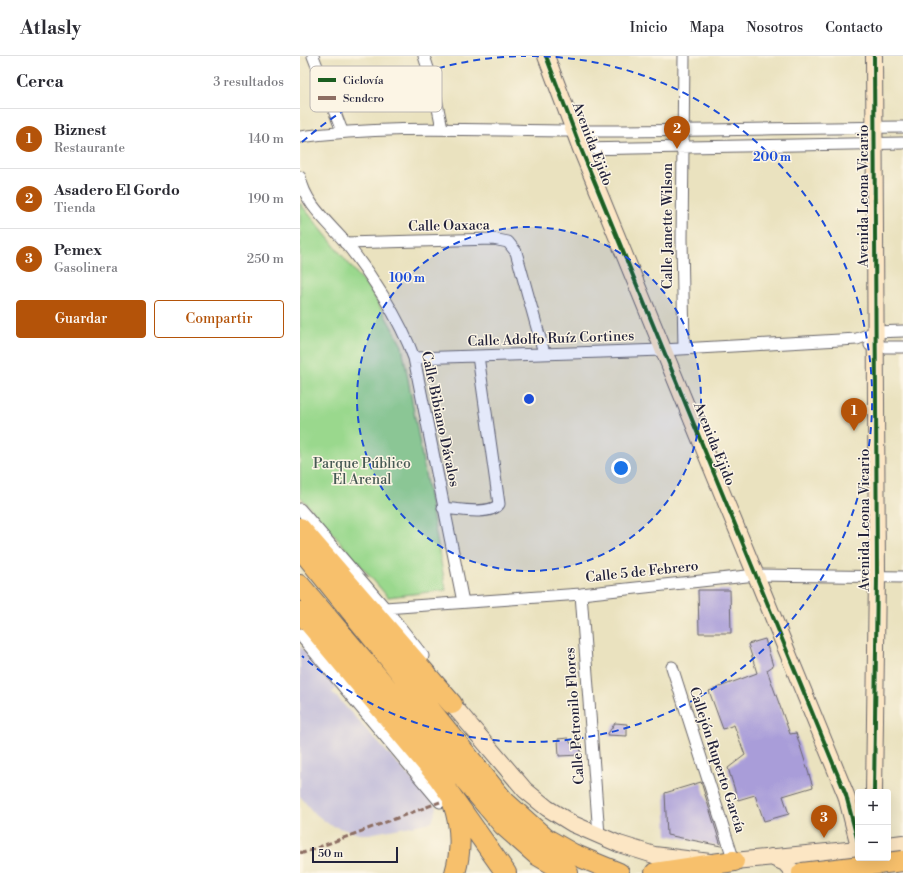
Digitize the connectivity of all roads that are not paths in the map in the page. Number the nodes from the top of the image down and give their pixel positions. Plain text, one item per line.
1 (313, 56) edge
2 (424, 56) edge
3 (546, 56) edge
4 (684, 56) edge
5 (874, 56) edge
6 (317, 66) edge
7 (427, 66) edge
8 (335, 112) edge
9 (439, 112) edge
10 (874, 127) junction
11 (903, 127) edge
12 (442, 128) junction
13 (684, 130) junction
14 (342, 131) junction
15 (574, 131) junction
16 (300, 136) edge
17 (903, 143) edge
18 (875, 144) junction
19 (683, 147) junction
20 (581, 149) junction
21 (300, 177) edge
22 (346, 243) junction
23 (903, 331) edge
24 (875, 340) junction
25 (903, 347) edge
26 (684, 348) junction
27 (663, 350) junction
28 (544, 353) junction
29 (478, 356) junction
30 (414, 358) junction
31 (443, 508) junction
32 (300, 509) edge
33 (300, 528) edge
34 (300, 548) edge
35 (756, 575) junction
36 (877, 577) junction
37 (903, 577) edge
38 (300, 585) edge
39 (581, 594) junction
40 (463, 602) junction
41 (385, 608) junction
42 (300, 612) edge
43 (300, 635) edge
44 (672, 668) dead end
45 (452, 704) junction
46 (874, 789) edge
47 (852, 795) edge
48 (445, 797) junction
49 (856, 825) edge
50 (598, 835) junction
51 (903, 843) edge
52 (891, 845) edge
53 (855, 849) edge
54 (771, 857) junction
55 (734, 861) junction
56 (863, 861) edge
57 (883, 861) edge
58 (903, 861) edge
59 (455, 873) edge
60 (506, 873) edge
61 (568, 873) edge
62 (619, 873) edge
63 (655, 873) edge
64 (794, 873) edge
65 (802, 873) edge
66 (866, 873) edge
67 (886, 873) edge

1 - 6 street
2 - 7 street
3 - 15 street, Avenida Ejido
4 - 13 street, Calle Janette Wilson
5 - 10 street, Avenida Leona Vicario
8 - 14 street
9 - 12 street
10 - 11 street
10 - 13 street
10 - 18 street, Avenida Leona Vicario
12 - 14 street
12 - 15 street
13 - 15 street
13 - 19 street, Calle Janette Wilson
14 - 16 street
15 - 20 street, Avenida Ejido
17 - 18 street
18 - 19 street
18 - 24 street, Avenida Leona Vicario
19 - 20 street
19 - 26 street, Calle Janette Wilson
20 - 27 street, Avenida Ejido
21 - 22 street, Calle Bibiano Dávalos
22 - 28 street, Calle Oaxaca
22 - 30 street, Calle Bibiano Dávalos
23 - 24 street, Calle Adolfo Ruíz Cortines
24 - 25 street, Calle Adolfo Ruíz Cortines
24 - 26 street, Calle Adolfo Ruíz Cortines
24 - 36 street, Avenida Leona Vicario
26 - 27 street, Calle Adolfo Ruíz Cortines
27 - 28 street, Calle Adolfo Ruíz Cortines
27 - 35 street, Avenida Ejido
28 - 29 street, Calle Adolfo Ruíz Cortines
29 - 30 street, Calle Adolfo Ruíz Cortines
29 - 31 street
30 - 31 street, Calle Bibiano Dávalos
31 - 40 street, Calle Bibiano Dávalos
32 - 41 street
33 - 45 highway
34 - 62 highway
35 - 36 street, Calle 5 de Febrero
35 - 39 street, Calle 5 de Febrero
35 - 47 street, Avenida Ejido
36 - 37 street, Calle 5 de Febrero
36 - 46 street, Avenida Leona Vicario
38 - 61 highway
39 - 40 street, Calle 5 de Febrero
39 - 50 street, Calle Petronilo Flores
40 - 41 street, Calle 5 de Febrero
41 - 45 street
42 - 48 highway
43 - 48 street
44 - 55 street, Callejón Ruperto García
45 - 50 street
47 - 49 street, Avenida Ejido
48 - 59 highway
48 - 60 highway
50 - 55 street
51 - 52 street
53 - 54 street
54 - 55 street
54 - 64 street
55 - 63 highway
56 - 66 street
57 - 67 street
58 - 65 highway, bridge

